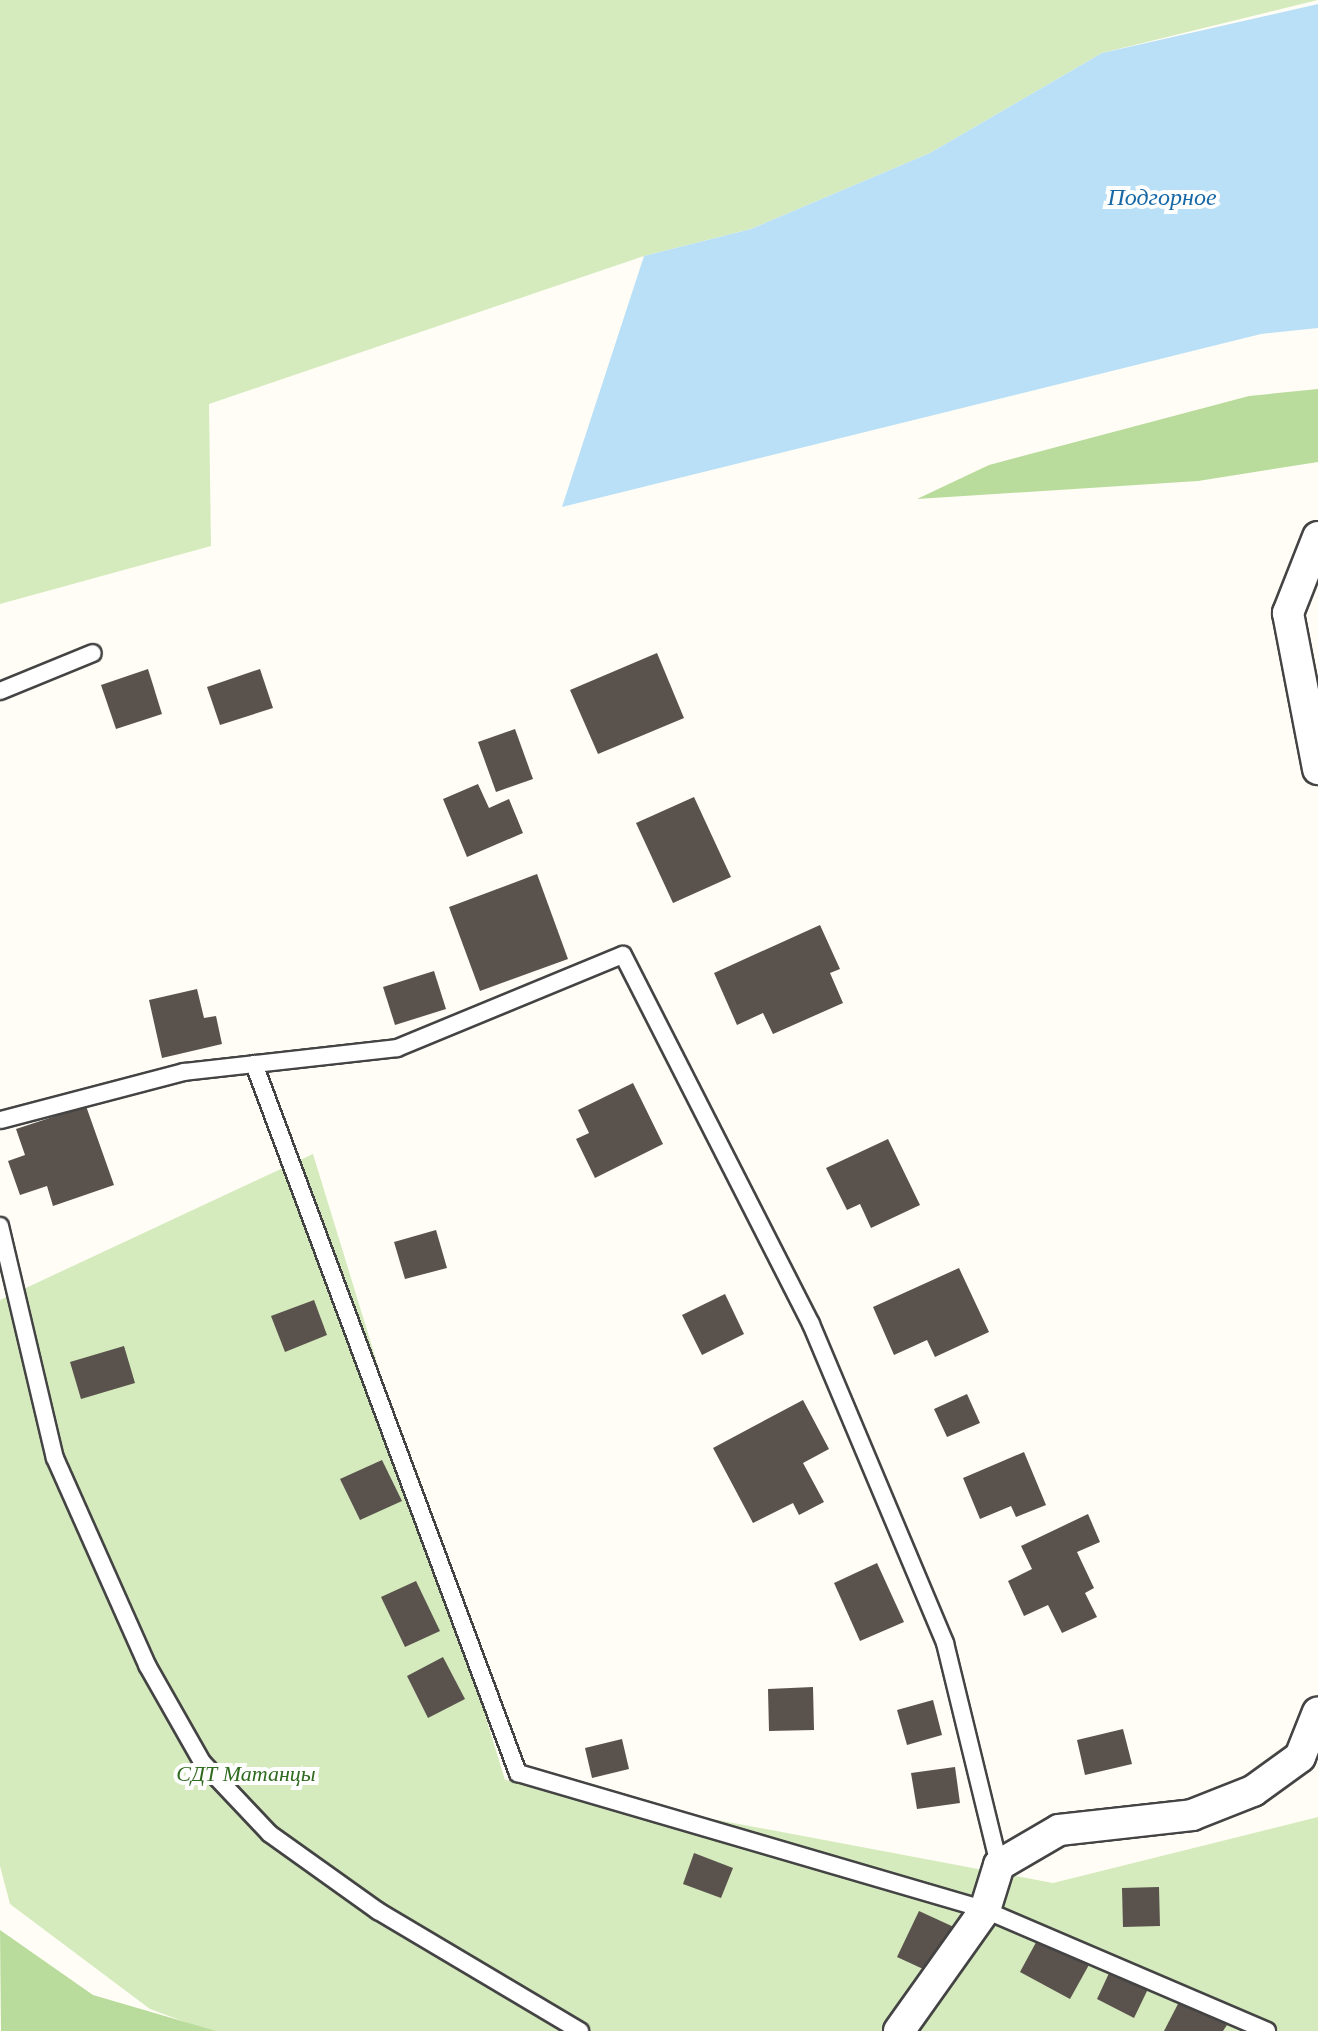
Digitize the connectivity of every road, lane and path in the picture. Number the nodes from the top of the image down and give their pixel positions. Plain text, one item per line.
1 (1318, 537) edge
2 (93, 653) dead end
3 (0, 691) edge
4 (1317, 756) edge
5 (254, 1064) junction
6 (0, 1121) edge
7 (0, 1226) edge
8 (1316, 1722) edge
9 (999, 1865) junction
10 (985, 1910) junction
11 (580, 2031) edge
12 (899, 2031) edge
13 (1267, 2031) edge

1 - 4 street
2 - 3 lane
5 - 6 lane
5 - 9 lane
5 - 10 lane
7 - 11 lane
8 - 9 street
9 - 10 street
10 - 12 street
10 - 13 lane

